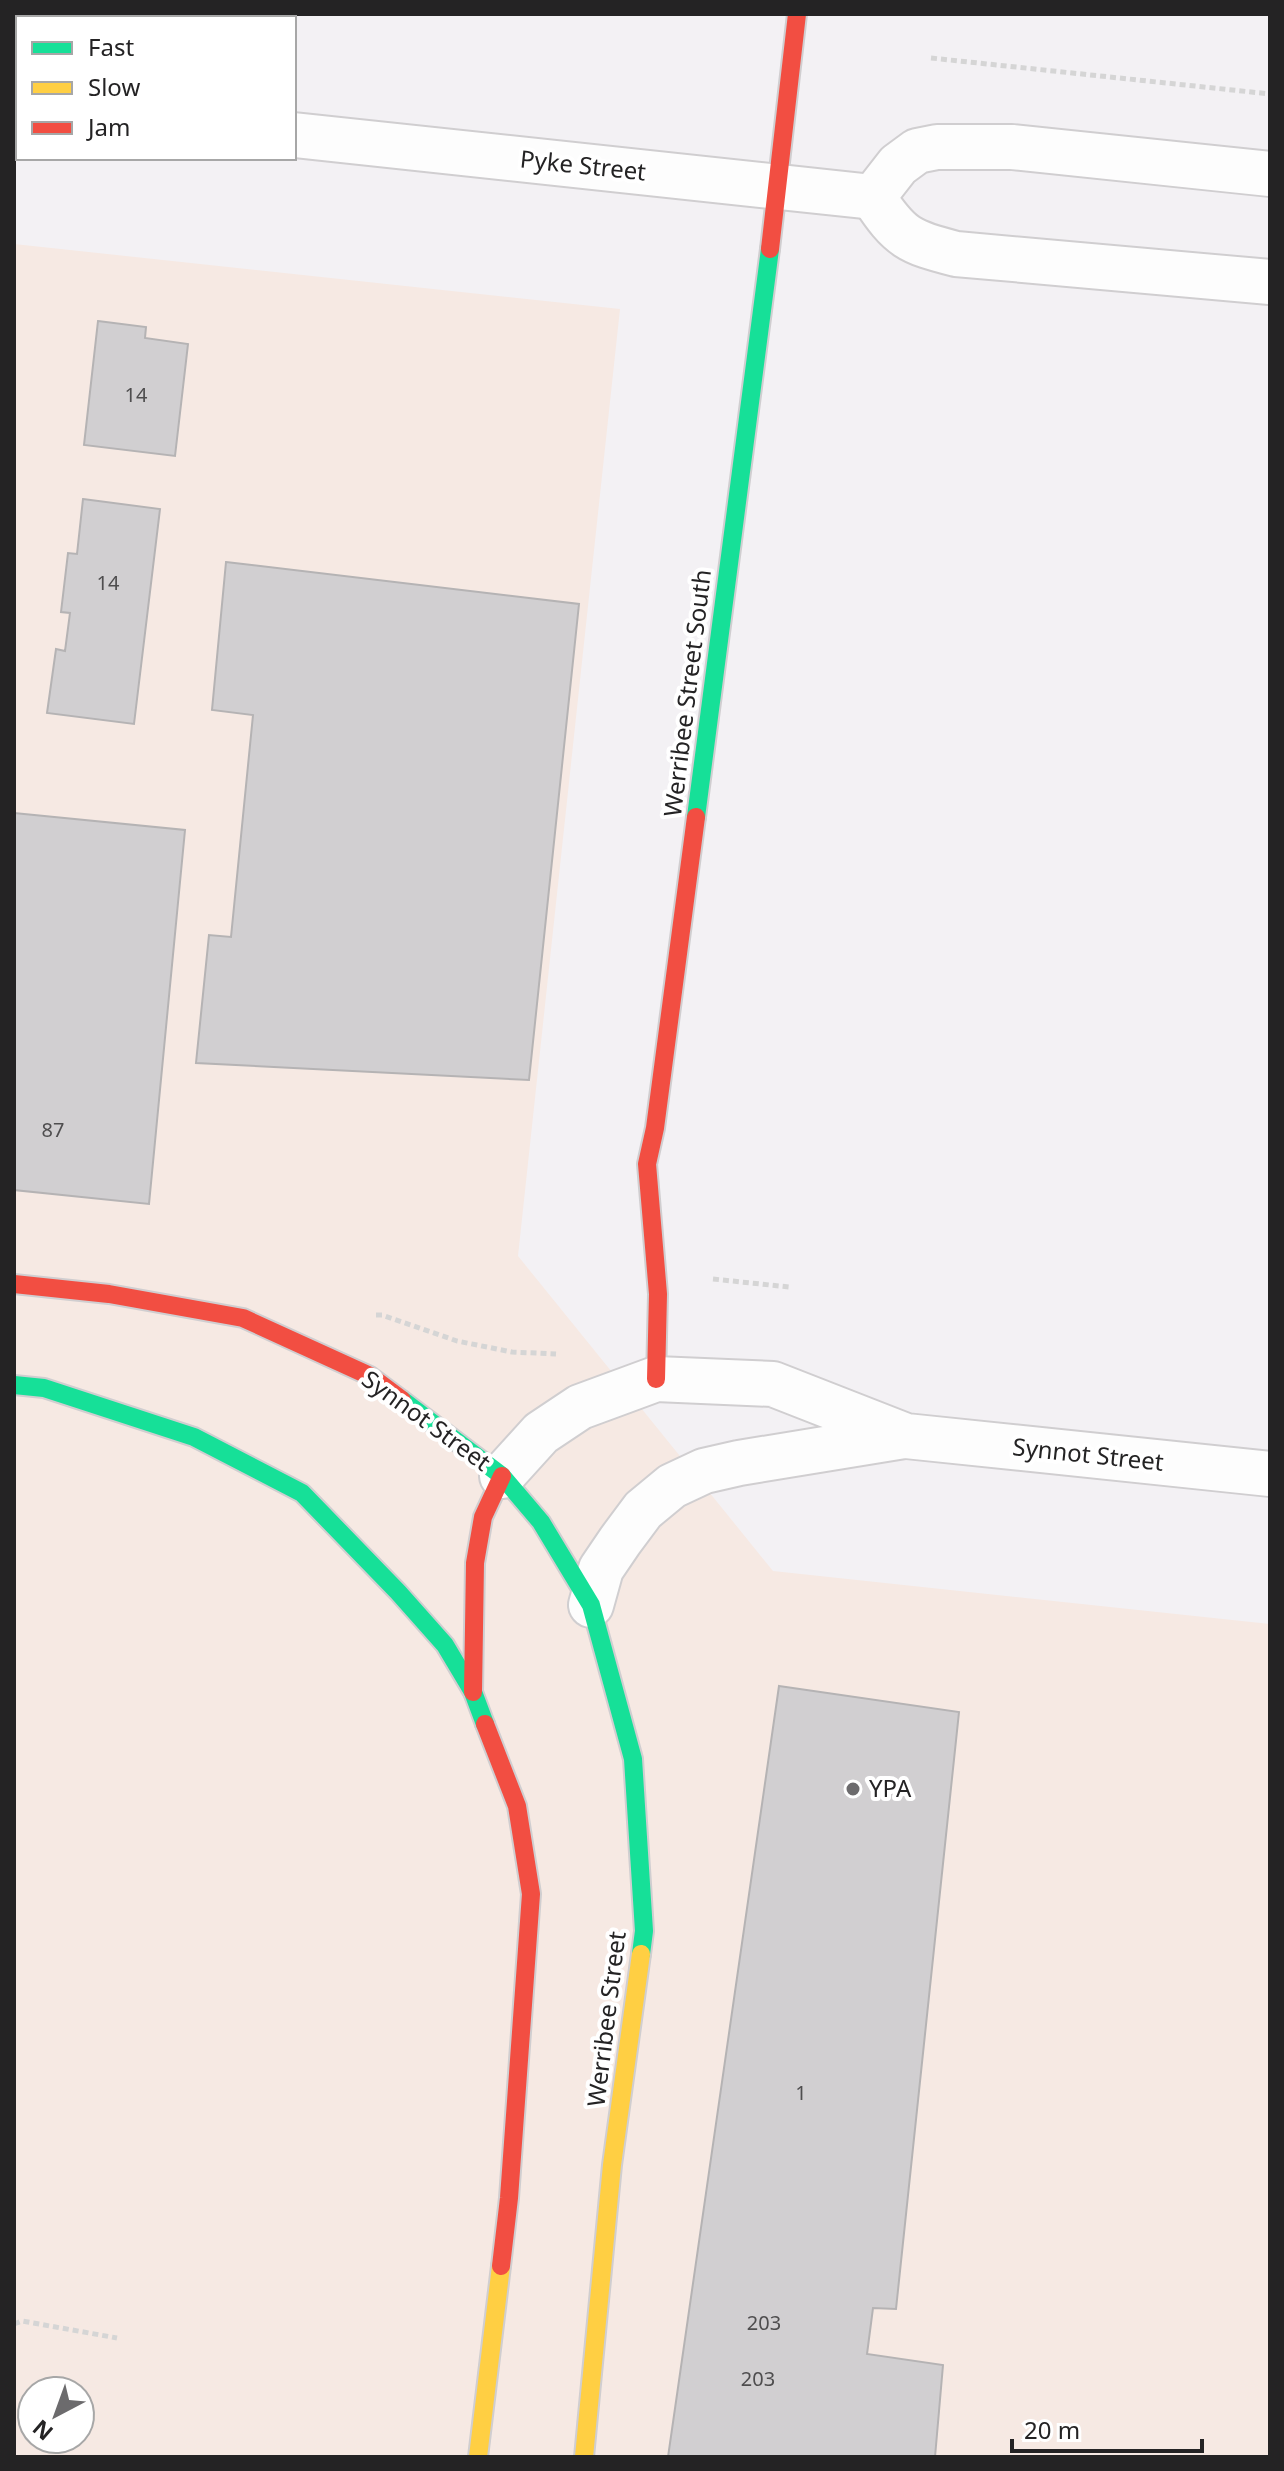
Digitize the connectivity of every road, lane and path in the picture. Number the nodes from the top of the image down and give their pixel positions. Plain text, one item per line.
1 (797, 14) edge
2 (931, 58) dead end
3 (1270, 94) edge
4 (296, 135) edge
5 (1270, 174) edge
6 (778, 187) junction
7 (873, 197) junction
8 (1270, 282) edge
9 (703, 1278) dead end
10 (14, 1284) edge
11 (789, 1287) dead end
12 (367, 1315) dead end
13 (557, 1354) dead end
14 (656, 1379) junction
15 (14, 1385) edge
16 (906, 1436) junction
17 (1270, 1474) edge
18 (502, 1476) junction
19 (591, 1605) junction
20 (473, 1692) junction
21 (14, 2324) edge
22 (117, 2338) dead end
23 (478, 2457) edge
24 (584, 2457) edge

1 - 6 main road, Werribee Street South
2 - 3 path
4 - 6 street, Pyke Street
5 - 7 street
6 - 7 street, Pyke Street
6 - 14 main road, Werribee Street South
7 - 8 street
9 - 11 path
10 - 18 main road, Synnot Street
12 - 13 path
14 - 16 street, Synnot Street
14 - 18 street, Synnot Street
15 - 20 main road
16 - 17 street, Synnot Street
16 - 19 street, Synnot Street
18 - 19 main road, Werribee Street
18 - 20 main road
19 - 24 main road, Werribee Street
20 - 23 main road
21 - 22 path

